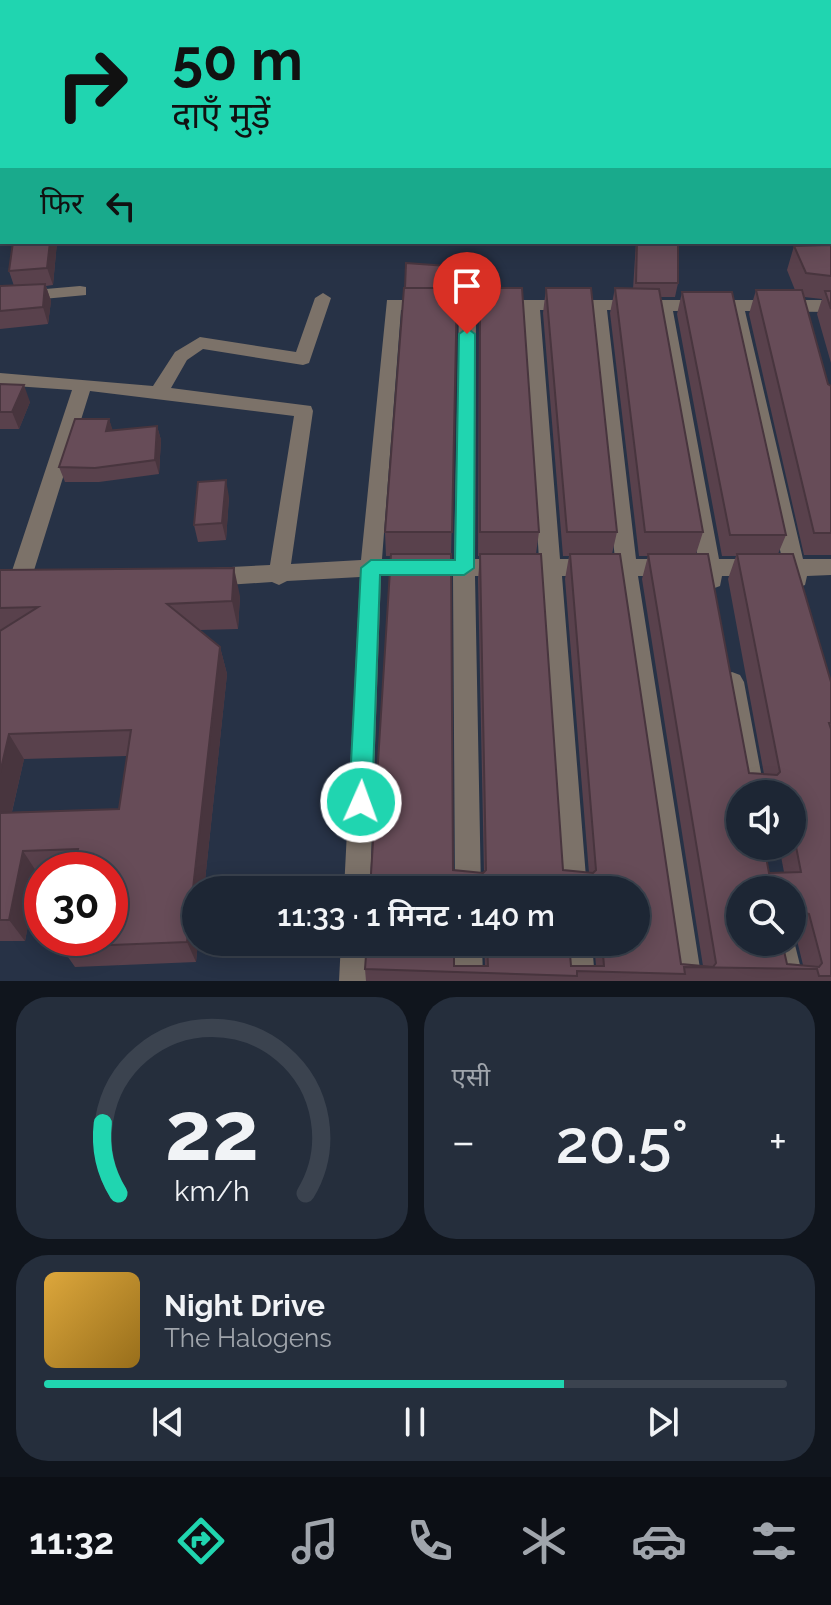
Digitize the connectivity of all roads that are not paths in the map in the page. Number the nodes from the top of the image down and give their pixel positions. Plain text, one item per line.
1 (80, 291) dead end
2 (0, 298) edge
3 (323, 298) dead end
4 (468, 304) junction
5 (531, 304) junction
6 (598, 304) junction
7 (663, 304) junction
8 (735, 305) junction
9 (831, 306) edge
10 (0, 379) edge
11 (83, 384) junction
12 (159, 392) junction
13 (552, 567) junction
14 (626, 567) junction
15 (709, 567) junction
16 (793, 567) junction
17 (831, 567) edge
18 (371, 568) junction
19 (464, 568) junction
20 (279, 576) junction
21 (187, 577) edge
22 (10, 579) edge
23 (50, 580) edge
24 (802, 596) edge
25 (715, 597) edge
26 (727, 658) edge
27 (750, 780) edge
28 (358, 876) edge
29 (468, 876) edge
30 (573, 876) edge
31 (354, 956) edge
32 (468, 956) edge
33 (579, 956) edge
34 (785, 956) edge
35 (353, 981) edge
36 (469, 981) edge
37 (581, 981) edge
38 (688, 981) edge
39 (790, 981) edge

1 - 2 street
3 - 12 street
4 - 5 street
4 - 18 street
4 - 19 street
5 - 6 street
5 - 13 street
6 - 7 street
6 - 14 street
7 - 8 street
7 - 15 street
8 - 9 street
8 - 16 street
10 - 11 street
11 - 12 street
11 - 22 street
12 - 20 street
13 - 14 street
13 - 19 street
13 - 30 street
14 - 15 street
14 - 38 street
15 - 16 street
15 - 25 street
16 - 17 street
16 - 24 street
18 - 19 street
18 - 20 street
18 - 28 street
19 - 29 street
20 - 21 street
22 - 23 street
26 - 27 street
31 - 35 street
32 - 36 street
33 - 37 street
34 - 39 street

